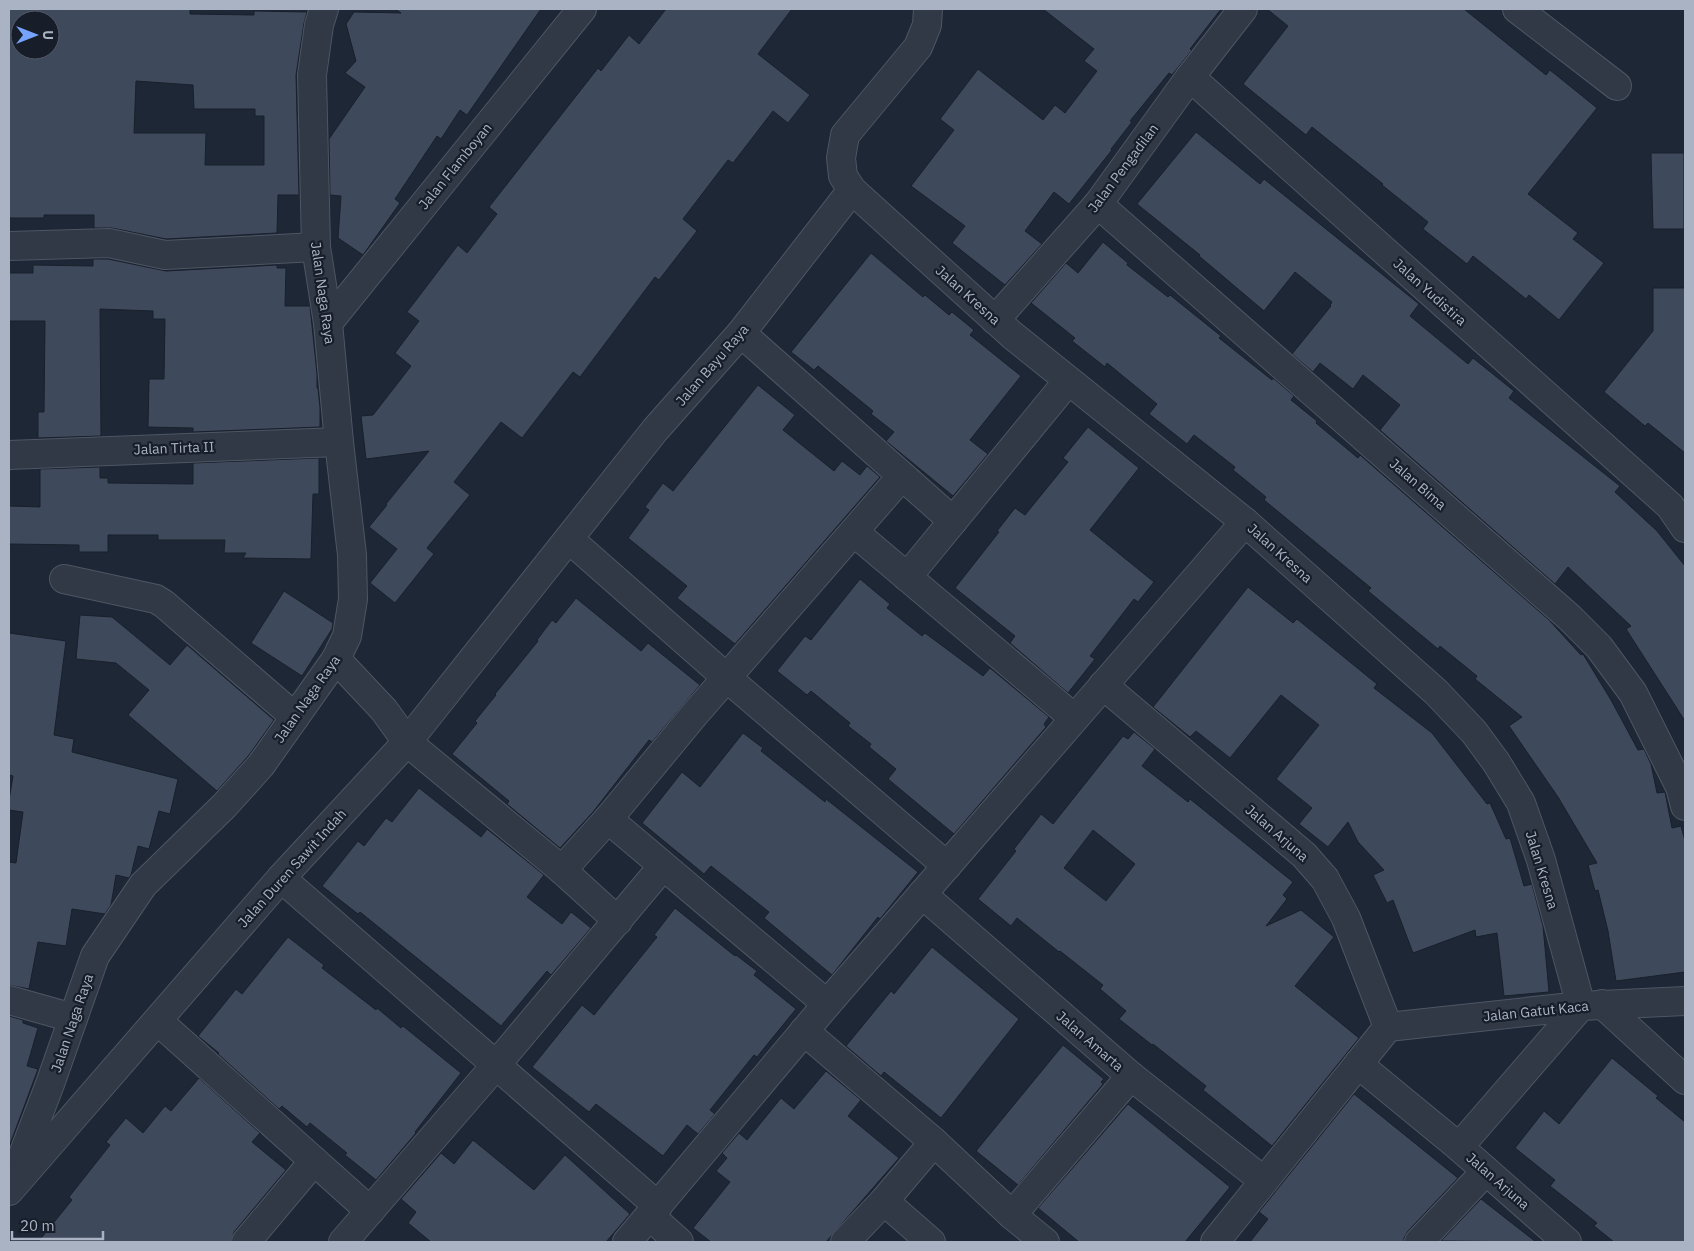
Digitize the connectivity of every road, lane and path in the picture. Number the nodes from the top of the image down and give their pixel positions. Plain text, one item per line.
1 (324, 9) edge
2 (582, 9) edge
3 (928, 9) edge
4 (1243, 9) edge
5 (1517, 9) edge
6 (1190, 78) junction
7 (1617, 86) dead end
8 (852, 190) junction
9 (1098, 204) junction
10 (9, 246) edge
11 (316, 247) junction
12 (995, 320) junction
13 (328, 323) junction
14 (741, 333) junction
15 (1068, 381) junction
16 (339, 442) junction
17 (9, 455) edge
18 (902, 476) junction
19 (1680, 514) edge
20 (954, 521) junction
21 (1245, 522) junction
22 (854, 532) junction
23 (569, 539) junction
24 (907, 577) junction
25 (64, 579) dead end
26 (336, 659) junction
27 (726, 678) junction
28 (1103, 685) junction
29 (295, 716) junction
30 (1074, 718) junction
31 (407, 742) junction
32 (1685, 806) edge
33 (608, 819) junction
34 (663, 866) junction
35 (947, 866) junction
36 (562, 870) junction
37 (281, 878) junction
38 (922, 894) junction
39 (618, 920) junction
40 (9, 1000) edge
41 (1685, 1001) edge
42 (827, 1004) junction
43 (1591, 1005) junction
44 (73, 1018) junction
45 (158, 1021) junction
46 (1388, 1027) junction
47 (804, 1031) junction
48 (1358, 1064) junction
49 (496, 1065) junction
50 (1131, 1076) junction
51 (1685, 1080) edge
52 (934, 1142) junction
53 (1458, 1147) junction
54 (314, 1161) junction
55 (1486, 1171) junction
56 (1264, 1181) junction
57 (9, 1191) edge
58 (884, 1201) junction
59 (370, 1211) junction
60 (654, 1211) junction
61 (1012, 1215) junction
62 (251, 1240) edge
63 (343, 1242) edge
64 (627, 1242) edge
65 (679, 1242) edge
66 (844, 1242) edge
67 (931, 1242) edge
68 (1045, 1242) edge
69 (1215, 1242) edge
70 (1419, 1242) edge
71 (1567, 1242) edge

1 - 11 street, Jalan Naga Raya
2 - 13 street, Jalan Flamboyan
3 - 8 street
4 - 6 street, Jalan Pengadilan
5 - 7 street
6 - 9 street, Jalan Pengadilan
6 - 19 street, Jalan Yudistira
8 - 12 street, Jalan Kresna
8 - 14 street, Jalan Bayu Raya
9 - 12 street, Jalan Pengadilan
9 - 32 street, Jalan Bima
10 - 11 street
11 - 13 street, Jalan Naga Raya
12 - 15 street, Jalan Kresna
13 - 16 street, Jalan Naga Raya
14 - 18 street
14 - 23 street, Jalan Bayu Raya
15 - 20 street
15 - 21 street, Jalan Kresna
16 - 17 street, Jalan Tirta II
16 - 26 street, Jalan Naga Raya
18 - 20 street
18 - 22 street
20 - 24 street
21 - 28 street
21 - 43 street, Jalan Kresna
22 - 24 street
22 - 27 street
23 - 27 street
23 - 31 street, Jalan Duren Sawit Indah
24 - 30 street
25 - 29 street
26 - 29 street, Jalan Naga Raya
26 - 31 street
27 - 33 street
27 - 35 street
28 - 30 street
28 - 46 street, Jalan Arjuna
29 - 44 street, Jalan Naga Raya
30 - 35 street
31 - 36 street
31 - 37 street, Jalan Duren Sawit Indah
33 - 34 street
33 - 36 street
34 - 39 street
34 - 42 street
35 - 38 street
36 - 39 street
37 - 45 street, Jalan Duren Sawit Indah
37 - 49 street
38 - 42 street
38 - 50 street, Jalan Amarta
39 - 49 street
40 - 44 street
41 - 43 street, Jalan Gatut Kaca
42 - 47 street
43 - 46 street, Jalan Gatut Kaca
43 - 51 street
43 - 53 street
44 - 57 street, Jalan Naga Raya
45 - 54 street
45 - 57 street, Jalan Duren Sawit Indah
46 - 48 street
47 - 52 street
47 - 60 street
48 - 53 street, Jalan Arjuna
48 - 56 street
49 - 59 street
49 - 60 street
50 - 56 street, Jalan Amarta
50 - 61 street
52 - 58 street
52 - 61 street
53 - 55 street, Jalan Arjuna
54 - 59 street
54 - 62 street
55 - 70 street
55 - 71 street, Jalan Arjuna
56 - 69 street
58 - 66 street
58 - 67 street
59 - 63 street
60 - 64 street
60 - 65 street
61 - 68 street

